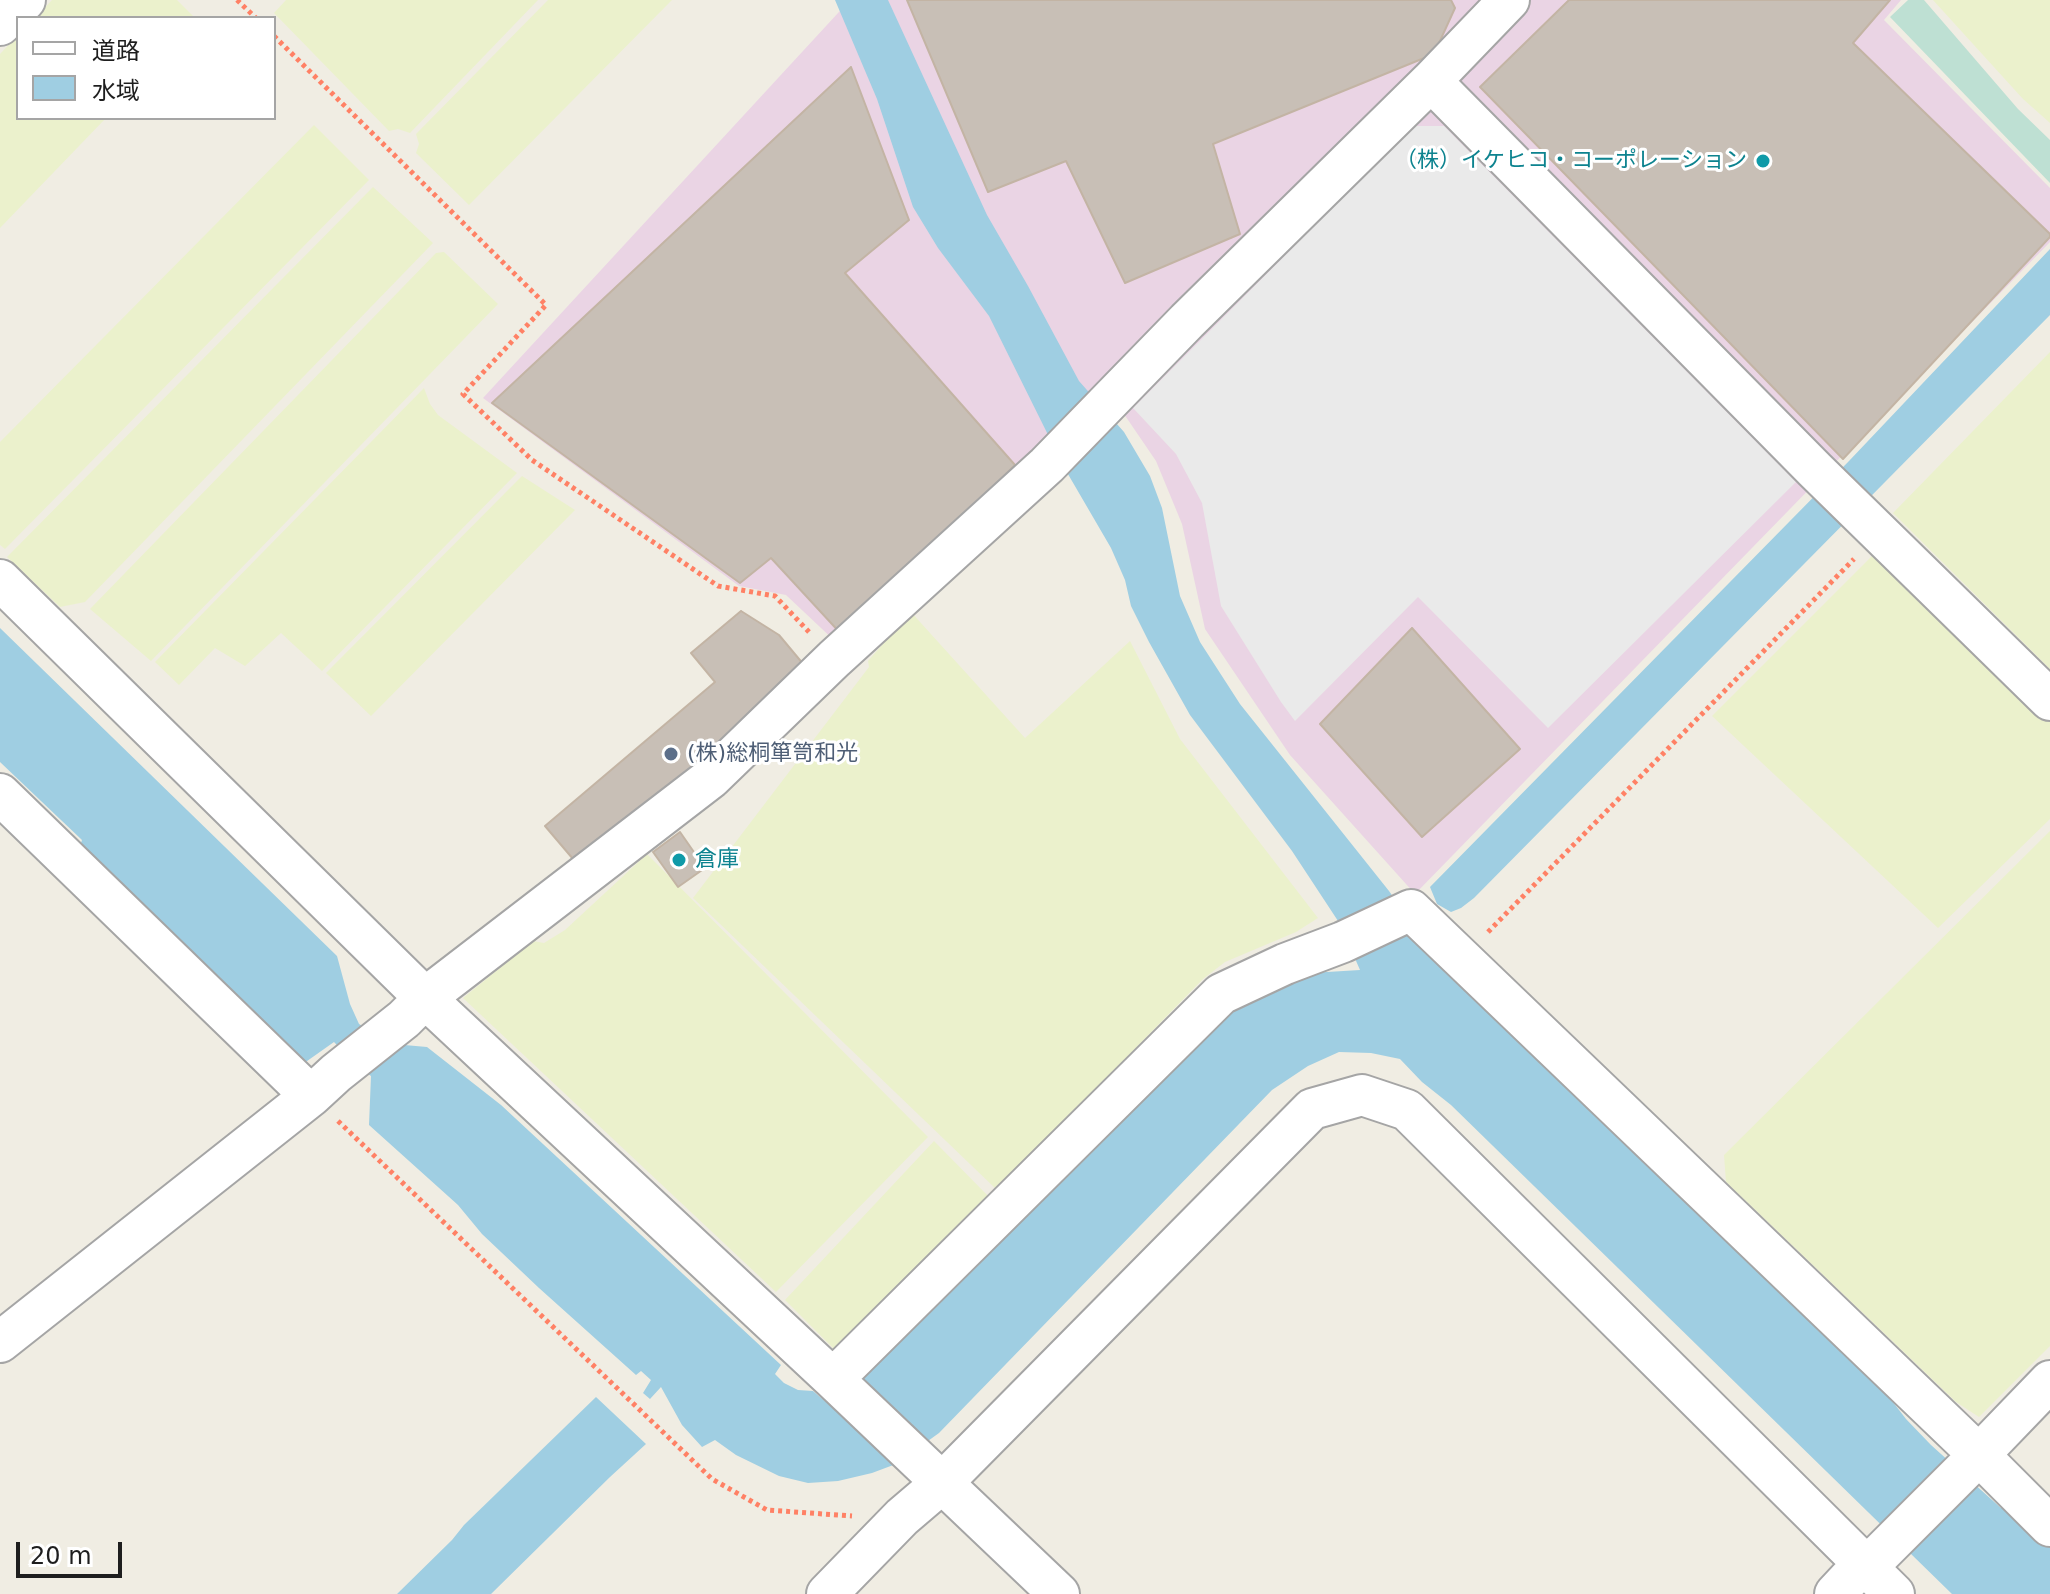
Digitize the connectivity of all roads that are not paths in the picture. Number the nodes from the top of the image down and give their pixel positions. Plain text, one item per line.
1 (25, 0) edge
2 (1491, 8) edge
3 (0, 25) edge
4 (1431, 81) junction
5 (0, 580) edge
6 (2050, 700) edge
7 (0, 794) edge
8 (414, 1009) junction
9 (324, 1084) junction
10 (0, 1342) edge
11 (833, 1379) junction
12 (2050, 1381) edge
13 (1976, 1459) junction
14 (938, 1478) junction
15 (2050, 1526) edge
16 (1871, 1559) junction
17 (827, 1594) edge
18 (1059, 1594) edge
19 (1835, 1594) edge
20 (1894, 1594) edge

1 - 3 street
2 - 4 street
4 - 6 street
4 - 8 street
5 - 8 street
7 - 9 street
8 - 9 street
8 - 11 street
9 - 10 street
11 - 13 street
11 - 14 street
12 - 13 street
13 - 15 street
13 - 16 street
14 - 16 street
14 - 17 street
14 - 18 street
16 - 19 street
16 - 20 street

